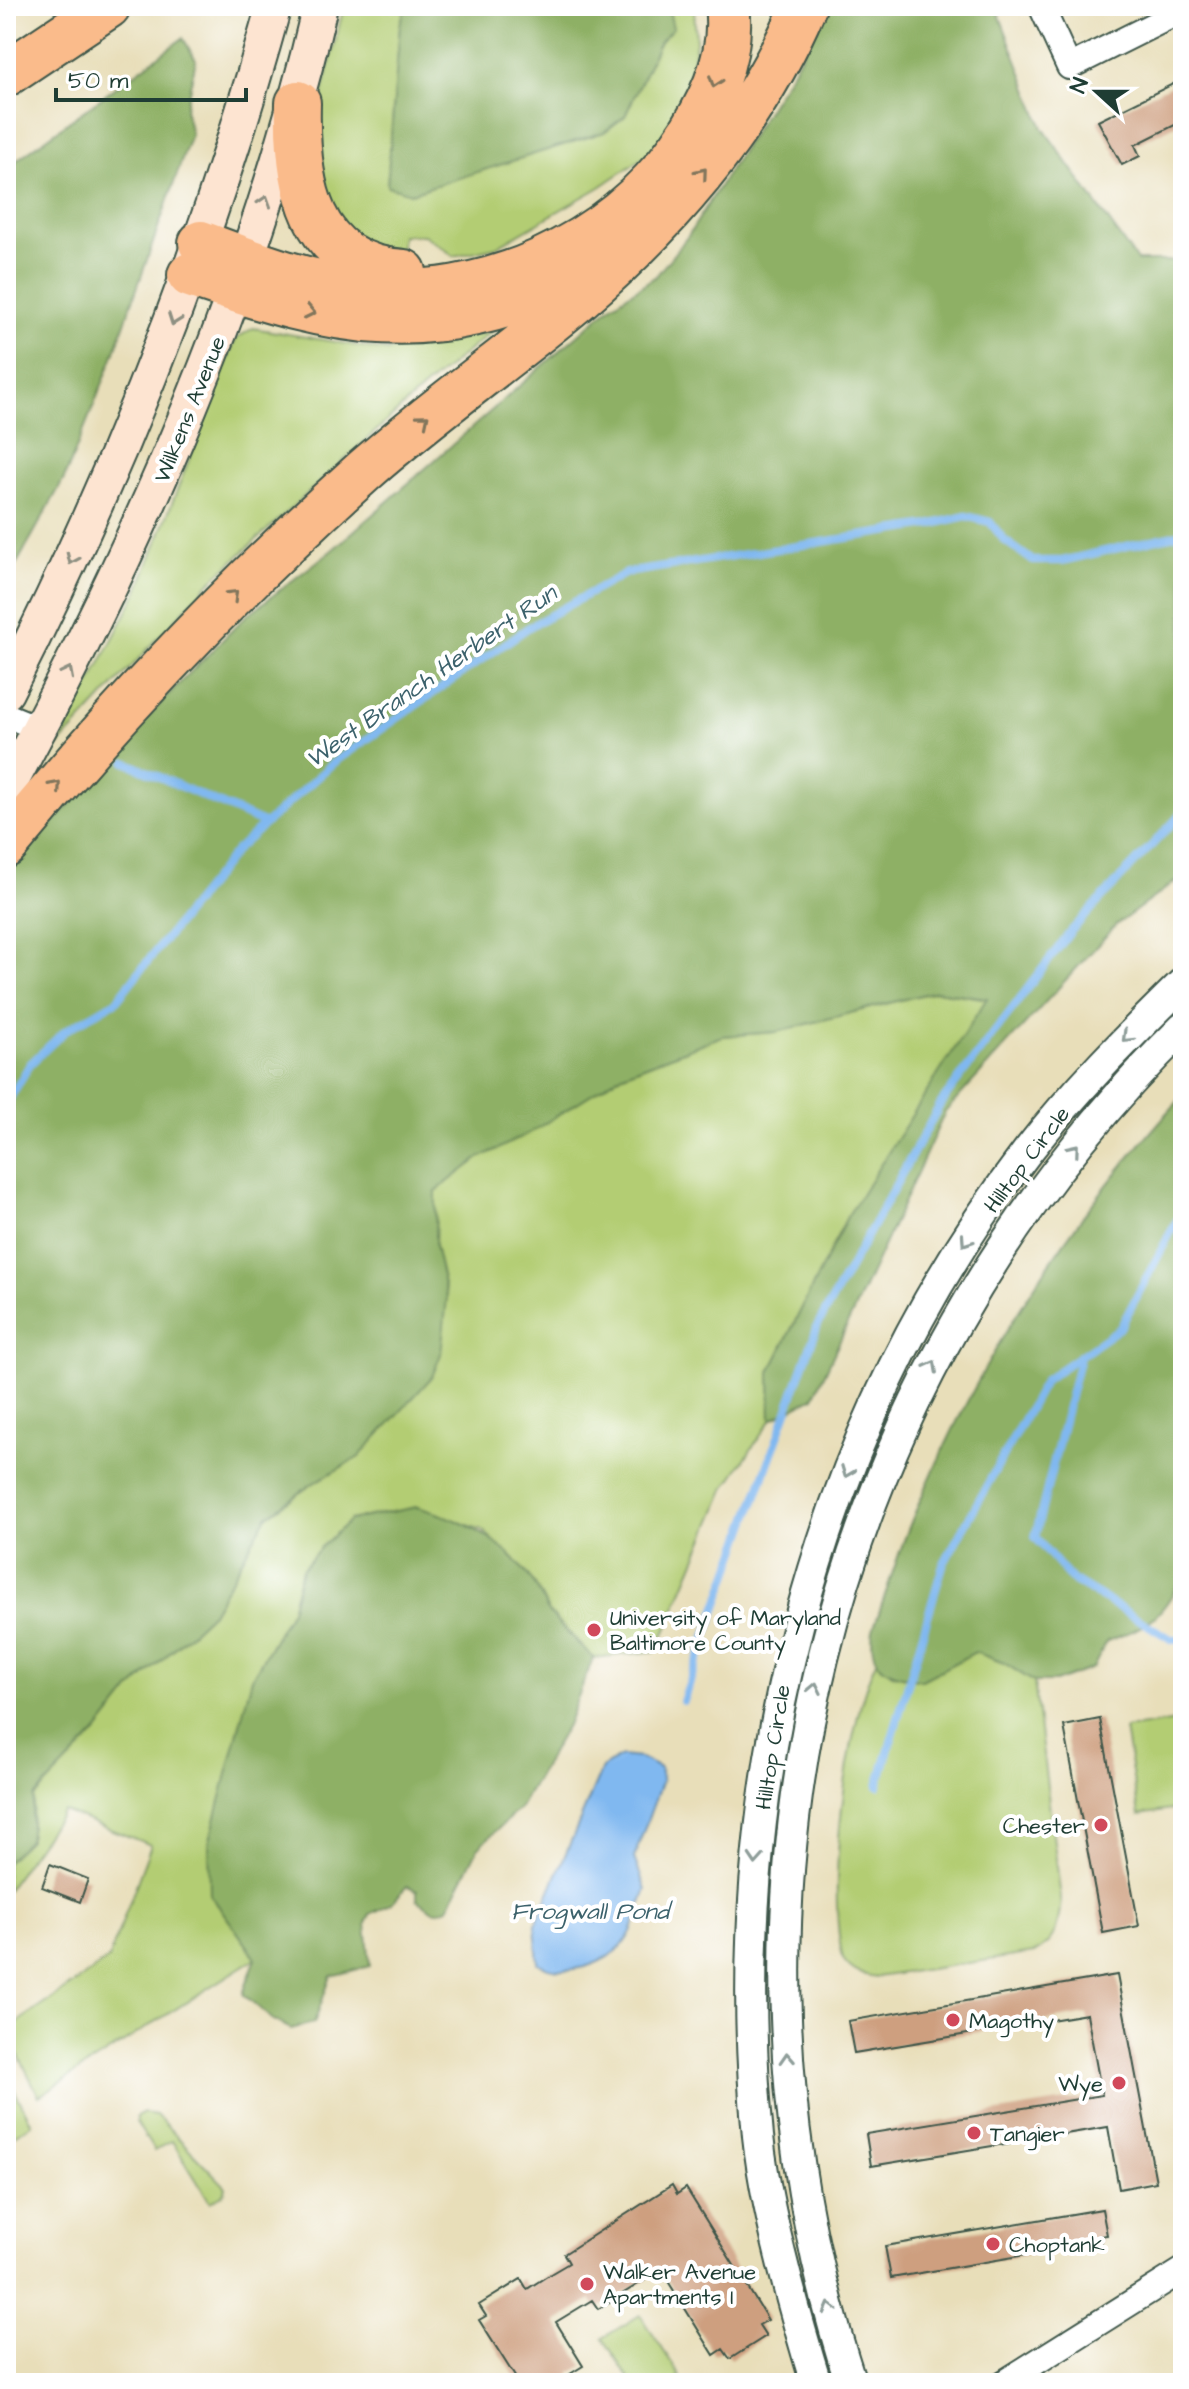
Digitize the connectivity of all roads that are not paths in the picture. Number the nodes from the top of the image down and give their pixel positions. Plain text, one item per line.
1 (108, 6) edge
2 (274, 6) edge
3 (320, 6) edge
4 (727, 6) edge
5 (804, 6) edge
6 (1041, 6) edge
7 (1183, 10) edge
8 (6, 74) edge
9 (298, 103) junction
10 (654, 203) junction
11 (196, 259) junction
12 (241, 275) junction
13 (6, 692) edge
14 (6, 715) edge
15 (40, 729) junction
16 (6, 791) edge
17 (6, 845) edge
18 (1183, 983) edge
19 (1183, 1028) edge
20 (1183, 2270) edge
21 (816, 2383) edge
22 (851, 2383) edge
23 (1003, 2383) edge

1 - 8 highway
2 - 11 main road
3 - 9 main road, Wilkens Avenue
4 -> 10 highway
10 -> 5 highway
6 - 7 street
9 - 10 highway
12 -> 9 main road, Wilkens Avenue
10 - 12 highway
17 -> 10 highway
11 - 12 highway
11 -> 13 main road
15 -> 12 main road, Wilkens Avenue
14 - 15 street
15 - 16 main road, Wilkens Avenue
18 -> 21 street, Hilltop Circle
22 -> 19 street, Hilltop Circle
20 - 23 street

